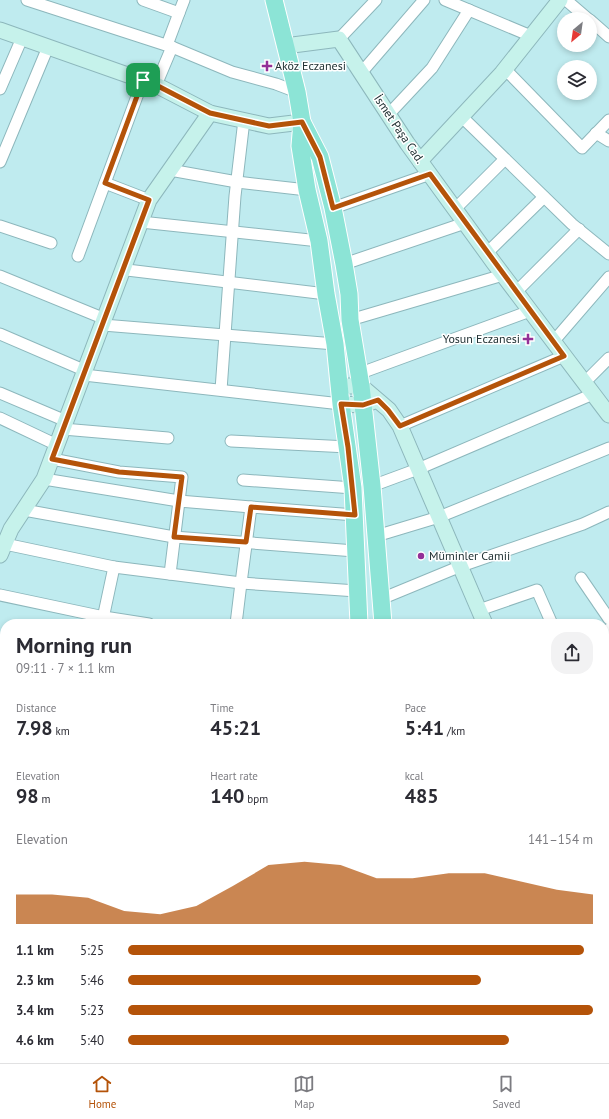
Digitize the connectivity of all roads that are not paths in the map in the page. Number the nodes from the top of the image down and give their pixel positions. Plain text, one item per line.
1 (27, 0) edge
2 (143, 0) edge
3 (184, 0) edge
4 (274, 0) edge
5 (376, 0) edge
6 (424, 0) edge
7 (445, 0) edge
8 (560, 0) edge
9 (469, 10) junction
10 (577, 12) edge
11 (179, 13) junction
12 (597, 27) edge
13 (0, 30) edge
14 (531, 36) junction
15 (609, 37) edge
16 (22, 38) junction
17 (339, 39) junction
18 (169, 46) junction
19 (285, 46) junction
20 (48, 47) junction
21 (505, 69) junction
22 (361, 73) junction
23 (149, 82) junction
24 (0, 89) edge
25 (297, 92) junction
26 (210, 113) junction
27 (388, 115) junction
28 (461, 116) junction
29 (244, 120) junction
30 (609, 120) edge
31 (302, 122) junction
32 (596, 133) junction
33 (609, 141) edge
34 (505, 159) junction
35 (420, 161) junction
36 (0, 162) edge
37 (170, 170) junction
38 (430, 174) junction
39 (237, 182) junction
40 (105, 183) junction
41 (307, 190) junction
42 (544, 197) junction
43 (149, 200) junction
44 (333, 208) junction
45 (455, 210) junction
46 (141, 222) junction
47 (465, 223) junction
48 (0, 226) edge
49 (579, 230) junction
50 (233, 232) junction
51 (319, 241) junction
52 (51, 243) dead end
53 (487, 253) junction
54 (609, 254) edge
55 (78, 256) dead end
56 (344, 264) junction
57 (123, 271) junction
58 (503, 275) junction
59 (0, 276) edge
60 (609, 277) edge
61 (229, 282) junction
62 (516, 292) junction
63 (326, 294) junction
64 (530, 311) junction
65 (350, 320) junction
66 (104, 322) junction
67 (0, 334) edge
68 (225, 336) junction
69 (553, 342) junction
70 (335, 344) junction
71 (564, 356) junction
72 (609, 358) edge
73 (85, 373) junction
74 (359, 380) junction
75 (339, 386) junction
76 (588, 389) junction
77 (221, 390) junction
78 (0, 393) edge
79 (370, 403) junction
80 (341, 404) junction
81 (609, 416) edge
82 (0, 418) edge
83 (65, 425) junction
84 (400, 426) junction
85 (168, 438) dead end
86 (231, 441) dead end
87 (57, 445) junction
88 (348, 447) junction
89 (609, 448) edge
90 (52, 459) junction
91 (418, 469) junction
92 (44, 479) junction
93 (243, 480) dead end
94 (372, 486) junction
95 (352, 488) junction
96 (179, 500) junction
97 (251, 507) junction
98 (24, 510) junction
99 (609, 512) edge
100 (355, 515) junction
101 (439, 517) junction
102 (376, 536) junction
103 (174, 537) junction
104 (246, 542) junction
105 (2, 549) edge
106 (355, 551) junction
107 (461, 566) junction
108 (114, 567) junction
109 (170, 574) junction
110 (581, 578) dead end
111 (240, 583) junction
112 (357, 591) junction
113 (0, 595) edge
114 (381, 599) junction
115 (479, 610) junction
116 (99, 619) edge
117 (103, 619) edge
118 (236, 619) edge
119 (359, 619) edge
120 (383, 619) edge
121 (483, 619) edge
122 (550, 619) edge
123 (609, 619) edge

1 - 18 street
2 - 11 street
3 - 11 street
4 - 19 main road
5 - 17 street
6 - 22 street
7 - 9 street
8 - 10 street
8 - 14 street
9 - 14 street
9 - 27 street
11 - 18 street
12 - 15 street
13 - 16 street
14 - 21 street
16 - 20 street
16 - 24 street
17 - 19 street
17 - 22 street, İsmet Paşa Cad.
18 - 23 street
18 - 25 street
19 - 25 main road
20 - 23 street
20 - 36 street
21 - 28 street
21 - 32 street
22 - 27 street, İsmet Paşa Cad.
23 - 26 street
23 - 40 street
25 - 31 main road
26 - 29 street
26 - 37 street
27 - 35 street, İsmet Paşa Cad.
28 - 34 street
28 - 35 street
29 - 31 street
29 - 39 street
30 - 32 street
31 - 41 main road
31 - 44 main road
32 - 33 street
34 - 42 street
34 - 45 street
35 - 38 street, İsmet Paşa Cad.
37 - 39 street
37 - 43 street
38 - 44 street
38 - 45 street, İsmet Paşa Cad.
39 - 41 street
39 - 50 street
40 - 43 street
40 - 55 street
41 - 51 main road
42 - 49 street
42 - 53 street
43 - 46 street
44 - 56 main road
45 - 47 street, İsmet Paşa Cad.
46 - 50 street
46 - 57 street
47 - 53 street, İsmet Paşa Cad.
47 - 56 street
48 - 52 street
49 - 54 street
49 - 62 street
50 - 51 street
50 - 61 street
51 - 63 main road
53 - 58 street, İsmet Paşa Cad.
56 - 65 main road
57 - 61 street
57 - 66 street
58 - 62 street, İsmet Paşa Cad.
58 - 65 street
59 - 66 street
60 - 69 street
61 - 63 street
61 - 68 street
62 - 64 street, İsmet Paşa Cad.
63 - 70 main road
64 - 69 street, İsmet Paşa Cad.
64 - 74 street
65 - 74 main road
66 - 68 street
66 - 73 street
67 - 73 street
68 - 70 street
68 - 77 street
69 - 71 street, İsmet Paşa Cad.
70 - 75 main road
71 - 76 street, İsmet Paşa Cad.
71 - 84 street
72 - 76 street
73 - 77 street
73 - 83 street
74 - 75 street
74 - 79 main road
75 - 80 main road
76 - 81 street, İsmet Paşa Cad.
76 - 91 street
77 - 80 street
78 - 83 street
79 - 80 street
79 - 84 street
79 - 94 main road
80 - 88 main road
82 - 87 street
83 - 85 street
83 - 87 street
84 - 91 street
86 - 88 street
87 - 90 street
88 - 95 main road
89 - 101 street
90 - 92 street
90 - 96 street
91 - 94 street
91 - 101 street
92 - 96 street
92 - 98 street
93 - 95 street
94 - 102 main road
95 - 100 main road
96 - 97 street
96 - 103 street
97 - 100 street
97 - 104 street
98 - 103 street
98 - 105 street
99 - 107 street
100 - 106 main road
101 - 102 street
101 - 107 street
102 - 114 main road
103 - 104 street
103 - 109 street
104 - 106 street
104 - 111 street
105 - 108 street
106 - 112 main road
107 - 114 street
107 - 115 street
108 - 109 street
108 - 117 street
109 - 111 street
110 - 123 street
111 - 112 street
111 - 118 street
112 - 119 main road
113 - 116 street
114 - 120 main road
115 - 121 street
115 - 122 street

